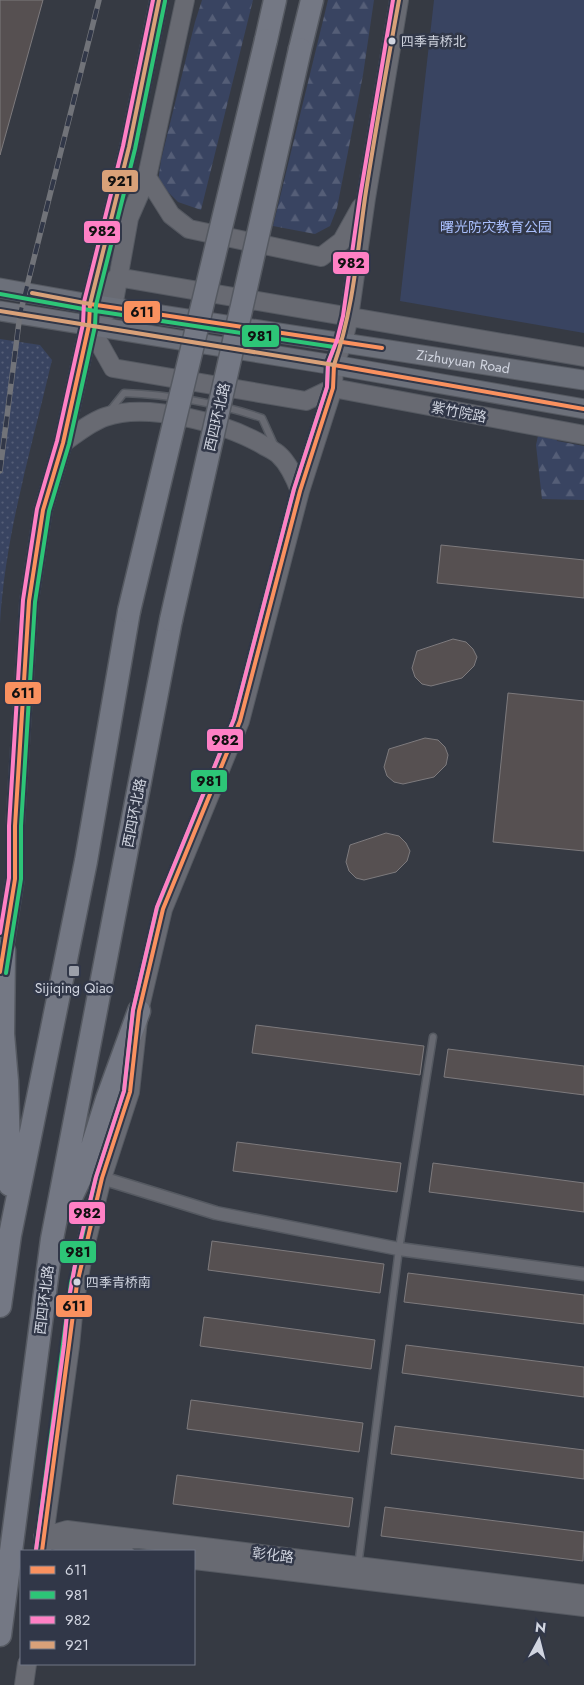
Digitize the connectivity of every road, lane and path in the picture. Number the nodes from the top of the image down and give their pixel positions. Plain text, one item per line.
1 (159, 0) edge
2 (186, 0) edge
3 (275, 0) edge
4 (312, 0) edge
5 (399, 0) edge
6 (128, 147) junction
7 (147, 177) junction
8 (366, 198) junction
9 (129, 218) junction
10 (117, 278) junction
11 (0, 288) edge
12 (90, 304) junction
13 (113, 307) junction
14 (0, 311) edge
15 (349, 318) junction
16 (89, 326) junction
17 (343, 342) junction
18 (584, 357) edge
19 (334, 365) junction
20 (584, 380) edge
21 (333, 388) junction
22 (565, 406) junction
23 (584, 409) edge
24 (584, 422) edge
25 (584, 435) edge
26 (64, 443) junction
27 (300, 490) junction
28 (2, 961) edge
29 (139, 1011) junction
30 (433, 1037) dead end
31 (102, 1178) junction
32 (10, 1235) junction
33 (52, 1238) junction
34 (399, 1249) junction
35 (584, 1274) edge
36 (0, 1306) edge
37 (43, 1544) edge
38 (116, 1550) edge
39 (195, 1560) edge
40 (357, 1573) junction
41 (584, 1594) edge
42 (584, 1607) edge
43 (0, 1635) edge
44 (27, 1665) edge
45 (24, 1685) edge

1 - 6 street
2 - 7 street
3 - 32 highway, bridge
4 - 33 highway, 西四环北路, bridge
5 - 8 street
6 - 9 street
6 - 12 street
7 - 8 street
7 - 9 street
8 - 15 street
9 - 10 street
10 - 12 street
10 - 13 street
10 - 15 street
11 - 12 main road, Zizhuyuan Road
12 - 13 main road, Zizhuyuan Road
12 - 16 street
13 - 16 street
13 - 17 main road, Zizhuyuan Road
14 - 16 main road, Zizhuyuan Road
15 - 17 street
15 - 18 street
16 - 19 main road, Zizhuyuan Road
16 - 21 street
16 - 26 street
17 - 19 street
17 - 20 main road, Zizhuyuan Road
19 - 21 street
19 - 22 main road, Zizhuyuan Road
21 - 25 street, 紫竹院路
21 - 27 street
22 - 23 main road, Zizhuyuan Road
22 - 24 main road
26 - 27 street
26 - 28 street
27 - 29 street
28 - 32 highway
29 - 31 street
29 - 33 highway
30 - 34 lane
31 - 34 street
31 - 37 street
32 - 36 highway
33 - 43 highway, 西四环北路
34 - 35 street
34 - 40 lane
37 - 38 street
37 - 40 street, 彰化路
39 - 40 street, 彰化路
40 - 41 street, 彰化路
40 - 42 street, 彰化路
44 - 45 street

